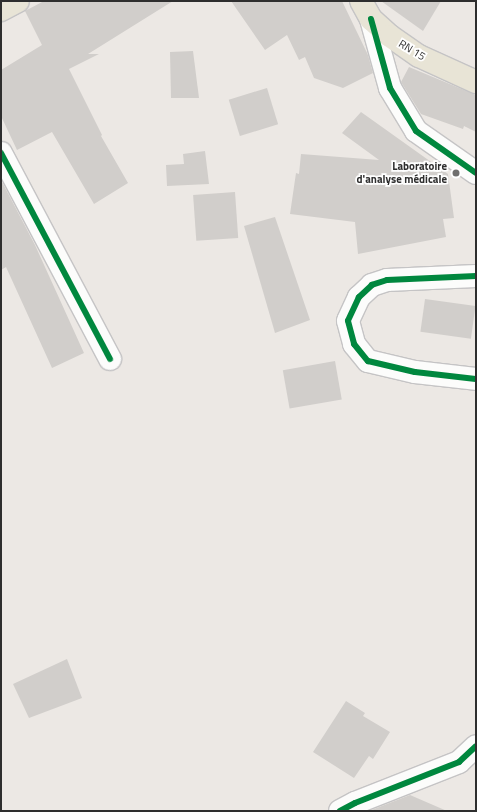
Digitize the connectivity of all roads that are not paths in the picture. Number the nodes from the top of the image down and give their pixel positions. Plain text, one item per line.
1 (18, 1) edge
2 (1, 10) edge
3 (366, 10) edge
4 (476, 82) edge
5 (1, 152) edge
6 (476, 173) edge
7 (476, 276) edge
8 (110, 359) dead end
9 (476, 379) edge
10 (476, 746) edge
11 (340, 811) edge

1 - 2 main road
3 - 4 main road, RN 15
3 - 6 street
5 - 8 street
7 - 9 street
10 - 11 street

